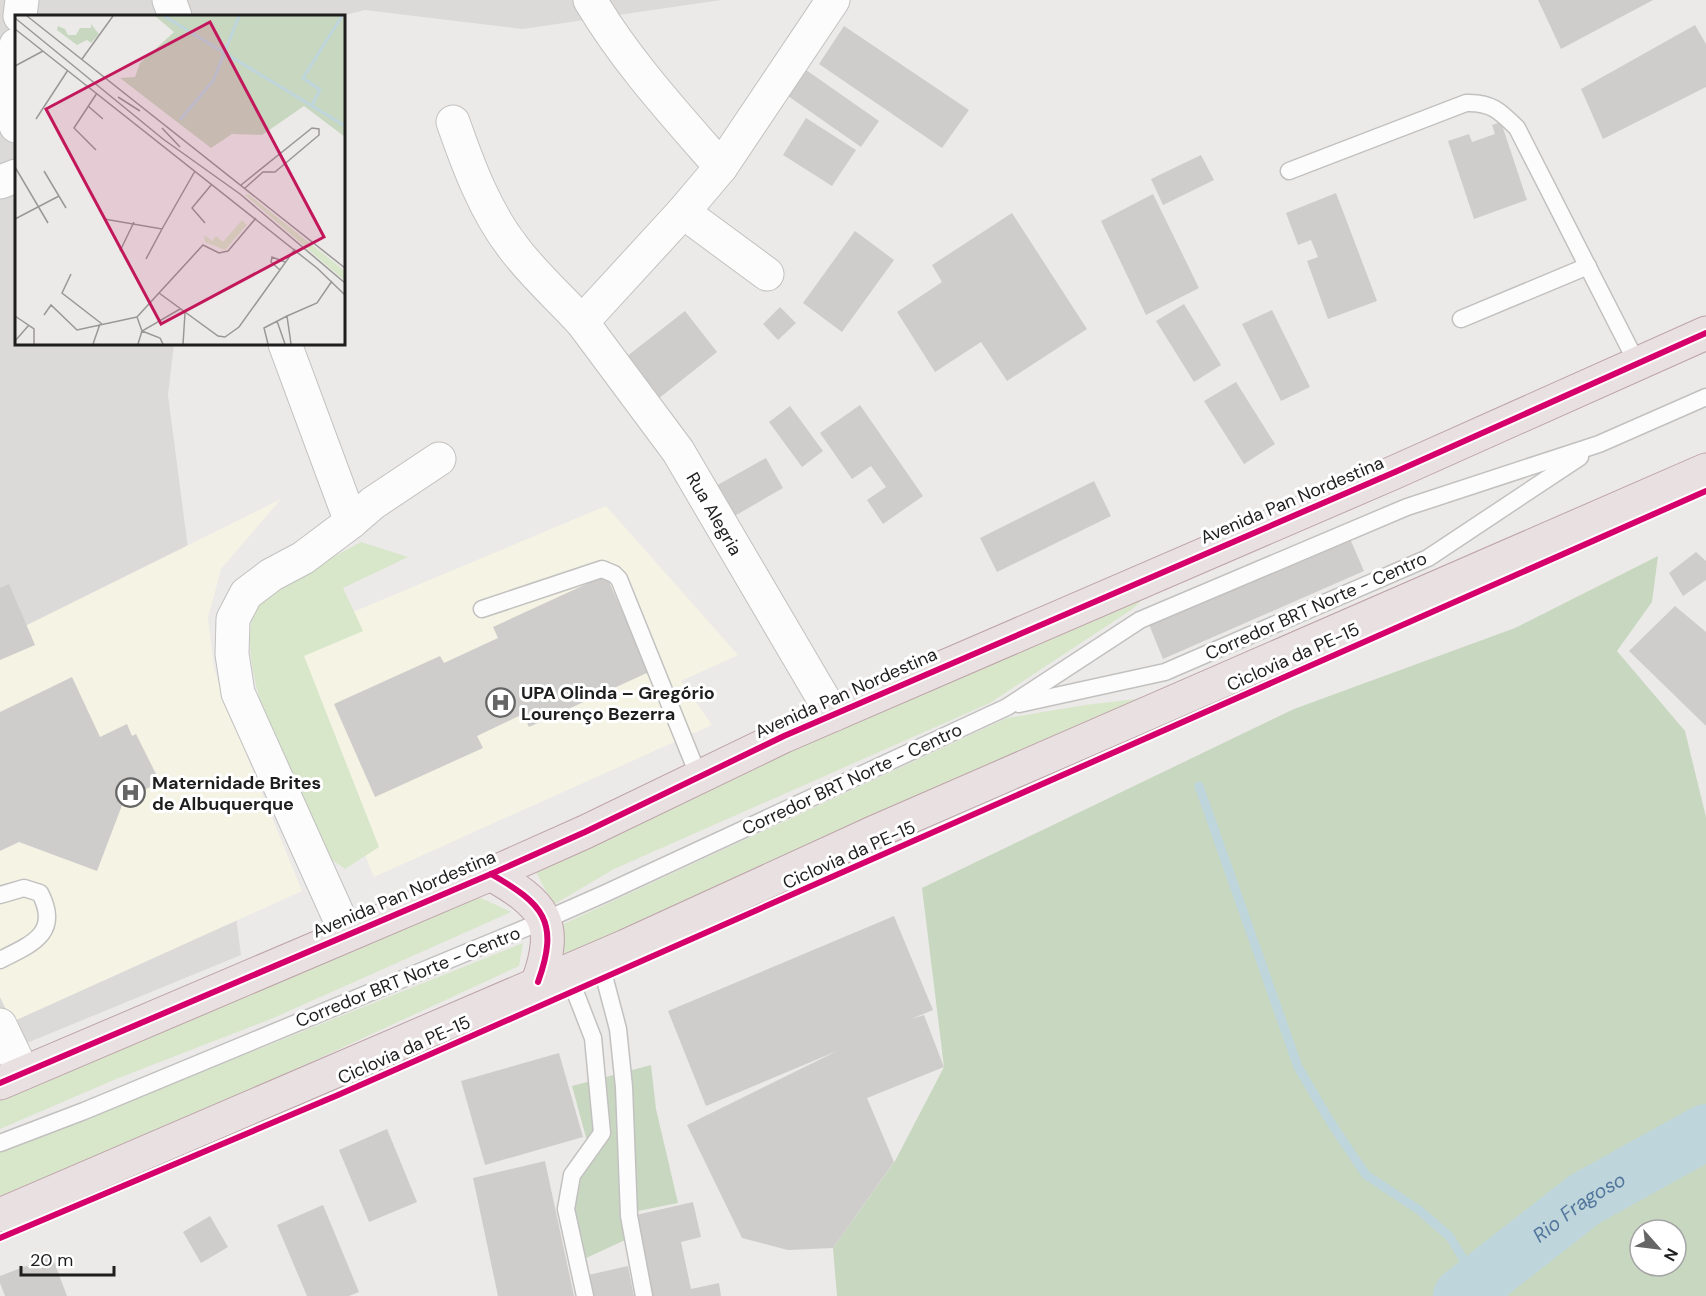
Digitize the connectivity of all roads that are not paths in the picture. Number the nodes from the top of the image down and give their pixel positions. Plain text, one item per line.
1 (22, 0) edge
2 (169, 0) edge
3 (590, 0) edge
4 (833, 0) edge
5 (20, 15) edge
6 (175, 15) edge
7 (15, 64) edge
8 (15, 118) edge
9 (453, 122) dead end
10 (721, 167) junction
11 (1289, 171) dead end
12 (15, 176) edge
13 (0, 182) edge
14 (683, 212) junction
15 (1588, 266) junction
16 (767, 274) dead end
17 (1461, 320) dead end
18 (582, 322) junction
19 (1706, 333) edge
20 (285, 345) edge
21 (1637, 363) junction
22 (1706, 397) edge
23 (1599, 444) junction
24 (439, 459) dead end
25 (1706, 470) edge
26 (351, 522) junction
27 (482, 609) dead end
28 (1007, 707) junction
29 (833, 715) junction
30 (699, 777) junction
31 (491, 874) junction
32 (0, 895) edge
33 (545, 920) junction
34 (347, 935) junction
35 (599, 957) junction
36 (0, 960) edge
37 (553, 977) junction
38 (0, 1025) edge
39 (12, 1078) edge
40 (0, 1143) edge
41 (0, 1215) edge
42 (585, 1296) edge
43 (644, 1296) edge

1 - 5 street
2 - 6 street
3 - 10 street
4 - 10 street
7 - 8 street
9 - 18 street, Rua Alegria
10 - 14 street
11 - 15 lane
12 - 13 street
14 - 16 street
14 - 18 street
15 - 17 lane
15 - 21 lane
18 - 29 street, Rua Alegria
19 - 21 highway, Avenida Pan Nordestina
20 - 26 street
21 - 29 highway, Avenida Pan Nordestina
22 - 23 lane, Corredor BRT Norte - Centro
23 - 28 lane, Corredor BRT Norte - Centro
23 - 28 lane, Corredor BRT Norte - Centro
24 - 26 street
25 - 35 highway
26 - 34 street
27 - 30 lane
28 - 33 lane, Corredor BRT Norte - Centro
29 - 30 highway, Avenida Pan Nordestina
30 - 31 highway, Avenida Pan Nordestina
31 - 33 highway
31 - 34 highway, Avenida Pan Nordestina
32 - 36 lane
33 - 37 highway
33 - 40 lane, Corredor BRT Norte - Centro
34 - 39 highway, Avenida Pan Nordestina
35 - 37 highway
35 - 43 lane
37 - 41 highway
37 - 42 lane
38 - 39 street

